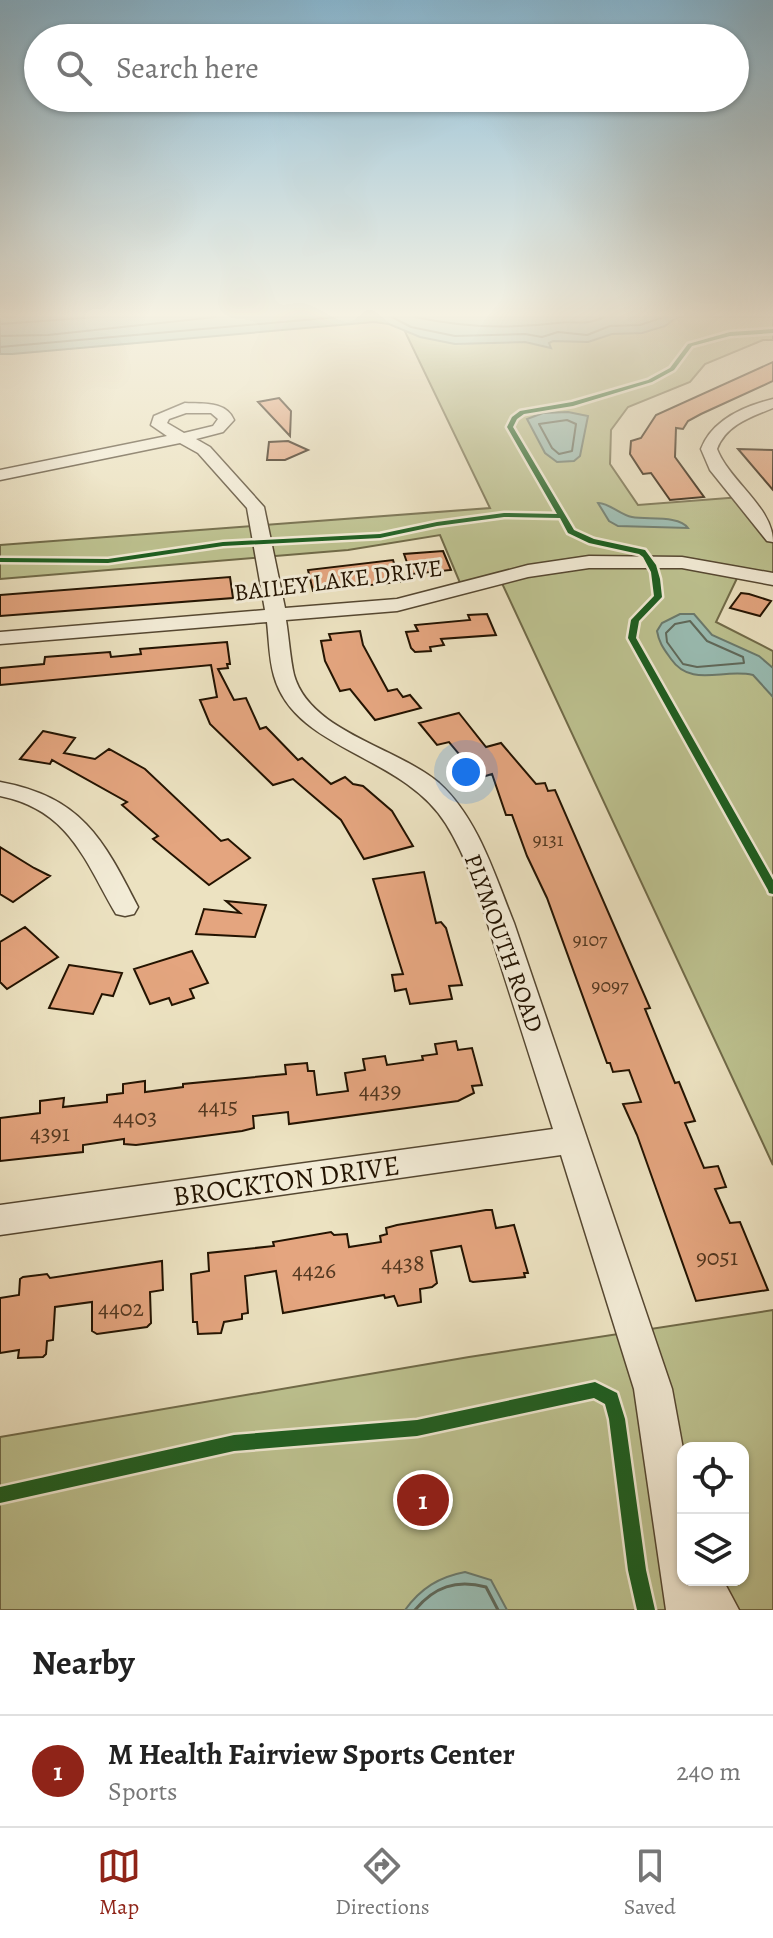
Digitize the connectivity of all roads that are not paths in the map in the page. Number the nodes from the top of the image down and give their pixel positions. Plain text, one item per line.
1 (773, 403) edge
2 (0, 475) edge
3 (773, 506) edge
4 (749, 508) junction
5 (773, 537) edge
6 (773, 579) edge
7 (274, 615) junction
8 (0, 638) edge
9 (0, 789) edge
10 (125, 907) dead end
11 (572, 1140) junction
12 (0, 1220) edge
13 (677, 1514) edge
14 (684, 1586) edge
15 (702, 1586) edge
16 (687, 1610) edge
17 (718, 1610) edge

1 - 4 street
2 - 7 street, PLYMOUTH ROAD
3 - 4 street
4 - 5 street
6 - 7 street, BAILEY LAKE DRIVE
7 - 8 street, BAILEY LAKE DRIVE
7 - 11 street, PLYMOUTH ROAD
9 - 10 street
11 - 12 street, BROCKTON DRIVE
11 - 13 street, PLYMOUTH ROAD
14 - 16 street, PLYMOUTH ROAD
15 - 17 street, PLYMOUTH ROAD

